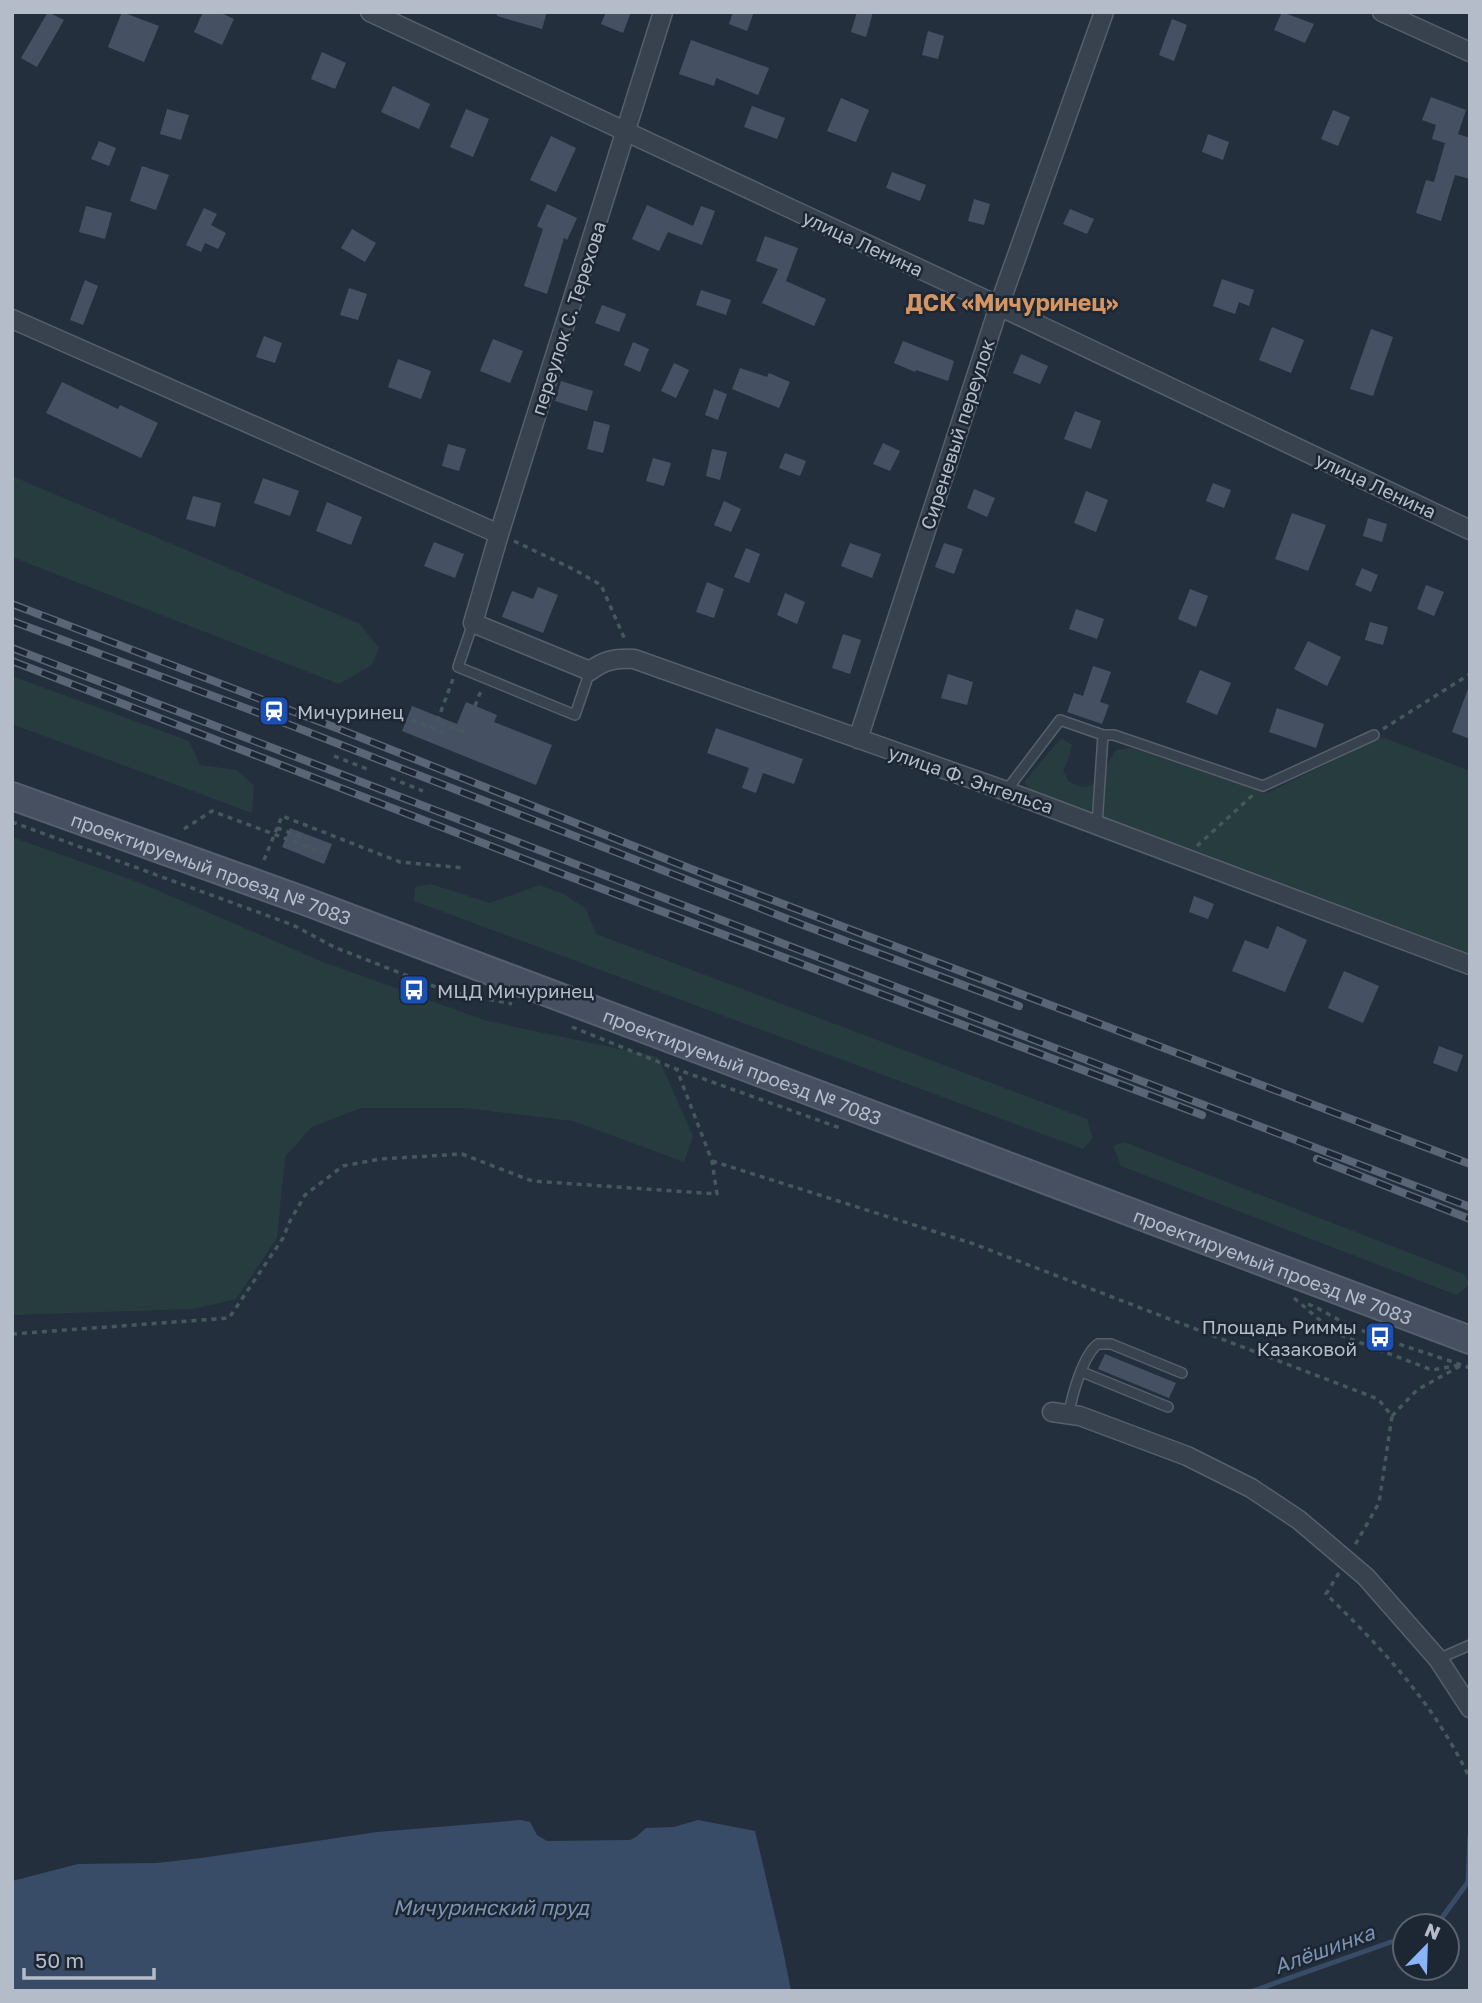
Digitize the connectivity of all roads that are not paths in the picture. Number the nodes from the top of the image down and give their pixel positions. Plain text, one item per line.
1 (370, 12) edge
2 (663, 12) edge
3 (1104, 12) edge
4 (1382, 12) edge
5 (1470, 52) edge
6 (626, 133) junction
7 (999, 306) junction
8 (12, 320) edge
9 (1470, 530) edge
10 (499, 534) junction
11 (473, 623) junction
12 (590, 671) junction
13 (1103, 735) junction
14 (1374, 735) road end
15 (858, 740) junction
16 (1006, 790) junction
17 (12, 796) edge
18 (1097, 825) junction
19 (1470, 965) edge
20 (1470, 1340) edge
21 (1082, 1372) junction
22 (1182, 1373) dead end
23 (1168, 1407) dead end
24 (1060, 1413) joint
25 (1470, 1645) edge
26 (1438, 1659) junction
27 (1470, 1709) edge

1 - 6 street, улица Ленина
2 - 6 street, переулок С. Терехова
3 - 7 street, Сиреневый переулок
4 - 5 street
6 - 7 street, улица Ленина
6 - 10 street, переулок С. Терехова
7 - 9 street, улица Ленина
7 - 15 street, Сиреневый переулок
8 - 10 street
10 - 11 street, переулок С. Терехова
11 - 12 street
11 - 12 lane
12 - 15 street, улица Ф. Энгельса
13 - 14 lane
13 - 16 lane
13 - 18 lane
15 - 16 street, улица Ф. Энгельса
16 - 18 street, улица Ф. Энгельса
17 - 20 main road, проектируемый проезд № 7083
18 - 19 street, улица Ф. Энгельса
21 - 22 lane
21 - 23 lane
21 - 24 lane
24 - 26 street
25 - 26 lane
26 - 27 street

